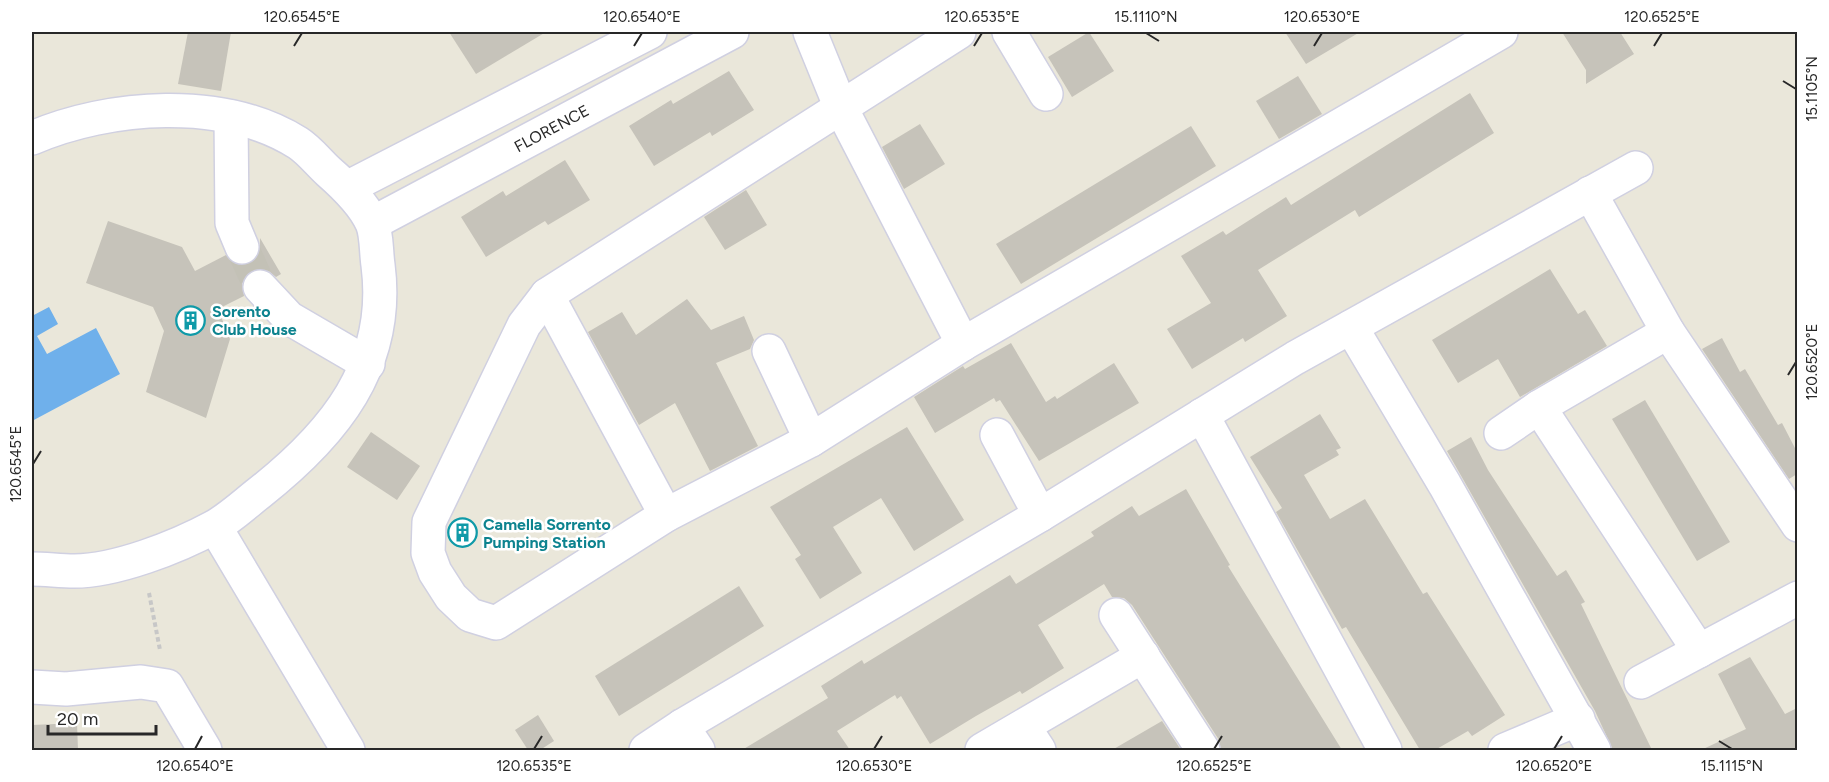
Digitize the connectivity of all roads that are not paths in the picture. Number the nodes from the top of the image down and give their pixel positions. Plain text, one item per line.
1 (650, 32) edge
2 (732, 32) edge
3 (810, 32) edge
4 (959, 32) edge
5 (1009, 32) edge
6 (1501, 32) edge
7 (1046, 93) dead end
8 (841, 108) junction
9 (231, 117) junction
10 (32, 138) edge
11 (1636, 168) dead end
12 (347, 188) junction
13 (1590, 193) junction
14 (373, 224) junction
15 (242, 247) tunnel mouth
16 (260, 287) tunnel mouth
17 (547, 295) junction
18 (1351, 327) junction
19 (1668, 332) junction
20 (963, 344) junction
21 (770, 351) dead end
22 (368, 364) junction
23 (1539, 407) junction
24 (1202, 415) junction
25 (1501, 433) dead end
26 (998, 435) dead end
27 (811, 440) junction
28 (666, 515) junction
29 (1040, 515) junction
30 (1797, 525) edge
31 (215, 527) junction
32 (32, 569) edge
33 (1797, 598) edge
34 (1116, 615) dead end
35 (1699, 651) junction
36 (1143, 656) junction
37 (1641, 682) dead end
38 (32, 687) edge
39 (1578, 719) junction
40 (690, 738) edge
41 (1031, 739) edge
42 (206, 750) edge
43 (348, 750) edge
44 (646, 750) edge
45 (982, 750) edge
46 (1203, 750) edge
47 (1385, 750) edge
48 (1505, 750) edge
49 (1594, 750) edge

1 - 12 street
2 - 14 street, FLORENCE
3 - 8 street
4 - 8 street
5 - 7 street
6 - 20 street
8 - 17 street
8 - 20 street
9 - 10 street
9 - 12 street
9 - 15 street
11 - 13 street
12 - 14 street
13 - 18 street
13 - 19 street
14 - 22 street
16 - 22 street
17 - 28 street
17 - 28 street
18 - 24 street
18 - 39 street
19 - 23 street
19 - 30 street
20 - 27 street
21 - 27 street
22 - 31 street
23 - 25 street
23 - 35 street
24 - 29 street
24 - 47 street
26 - 29 street
27 - 28 street
29 - 40 street
31 - 32 street
31 - 43 street
33 - 35 street
34 - 36 street
35 - 37 street
36 - 41 street
36 - 46 street
38 - 42 street
39 - 48 street
39 - 49 street
40 - 44 street
41 - 45 street

